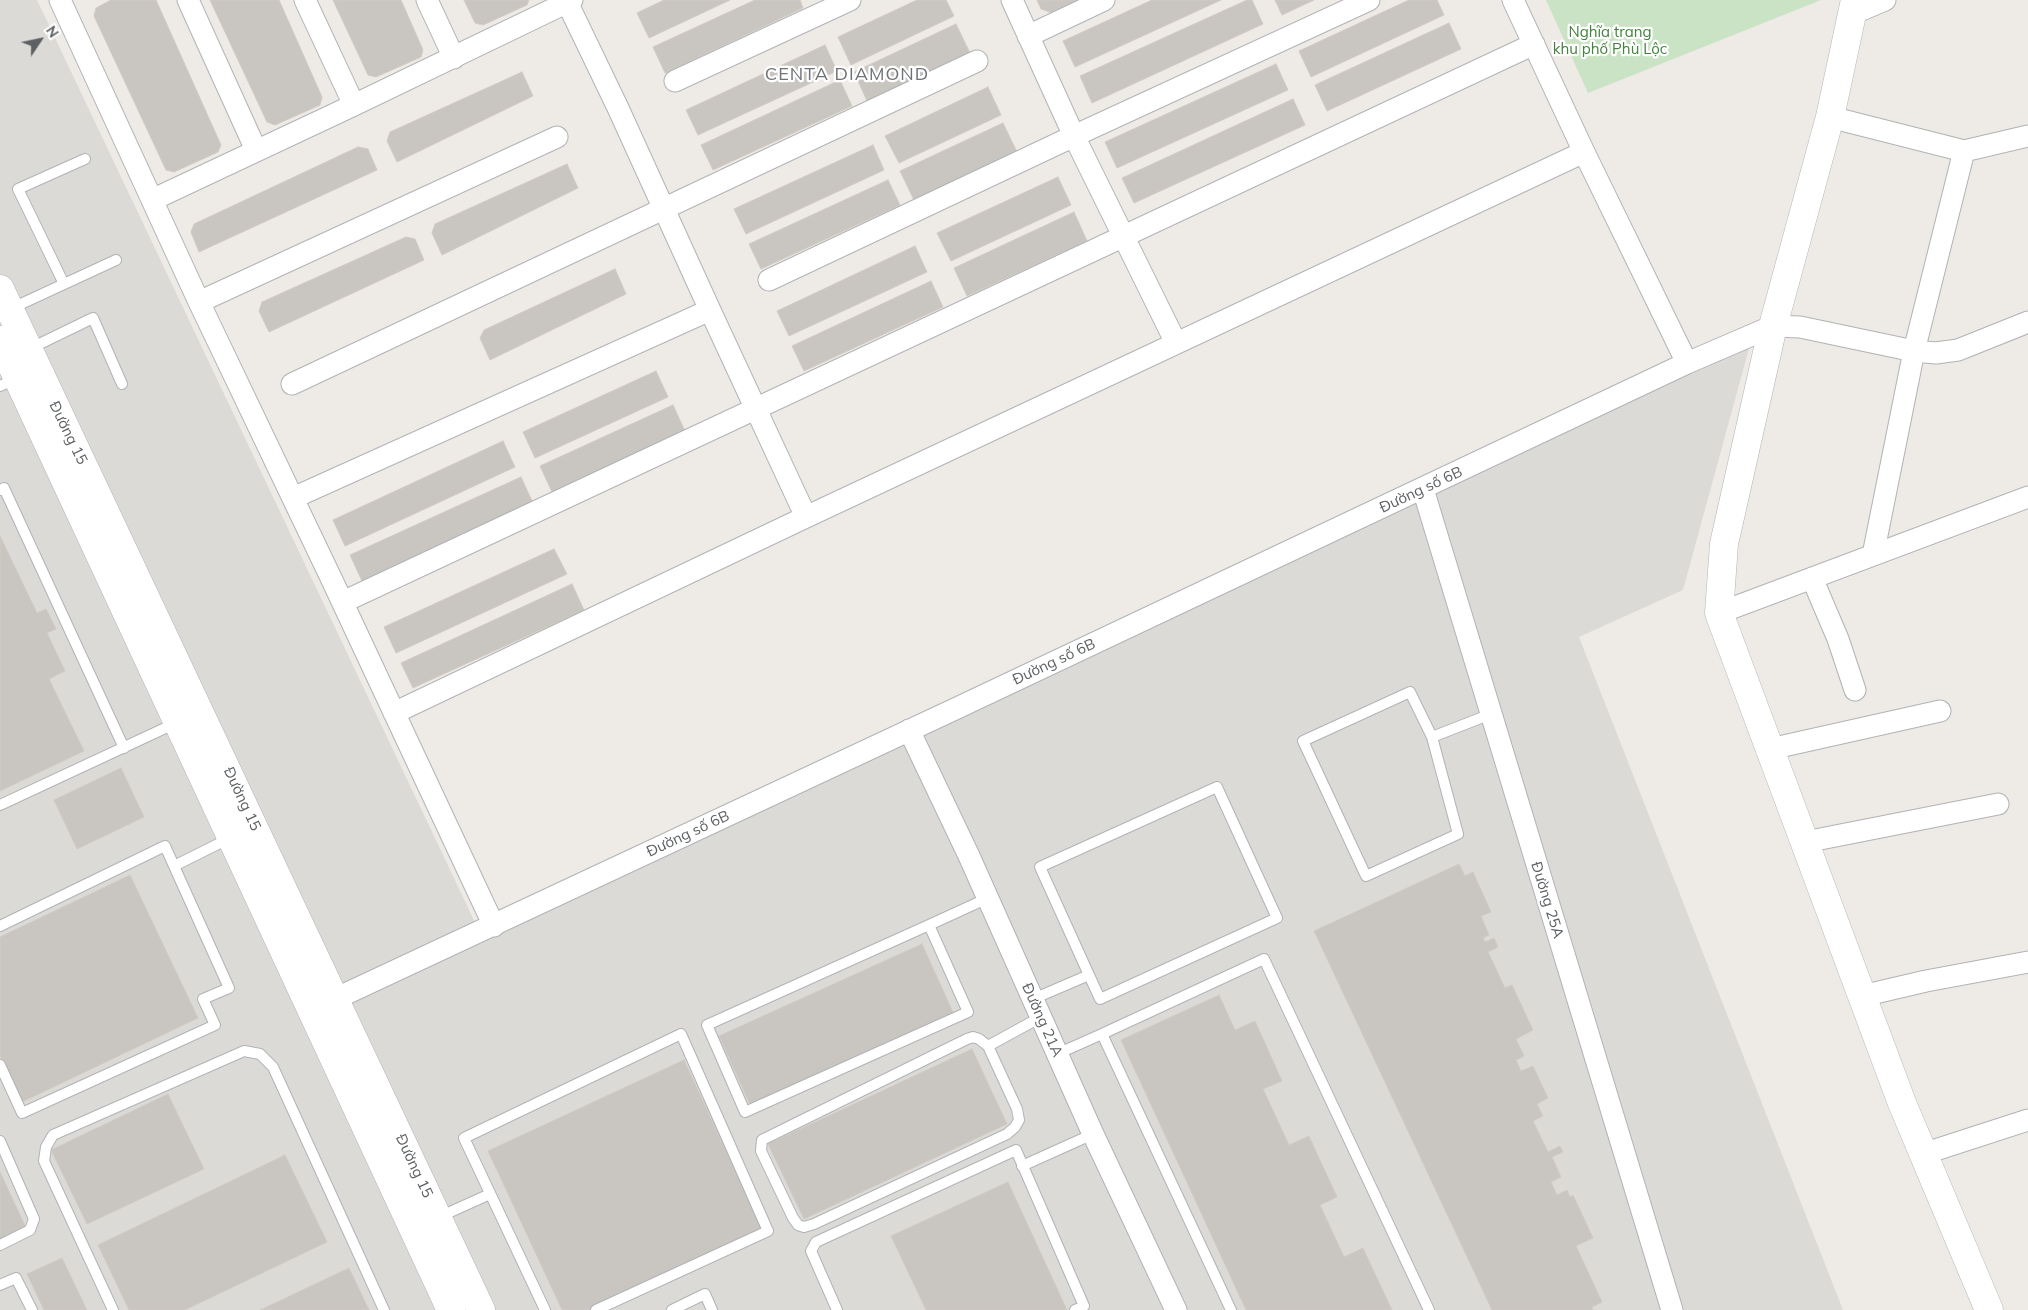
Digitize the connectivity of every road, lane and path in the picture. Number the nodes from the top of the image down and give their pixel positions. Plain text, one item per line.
1 (60, 0) edge
2 (188, 0) edge
3 (306, 0) edge
4 (427, 0) edge
5 (850, 0) edge
6 (1012, 0) edge
7 (1104, 0) edge
8 (1369, 0) edge
9 (1513, 0) edge
10 (1885, 0) edge
11 (569, 1) edge
12 (1853, 7) edge
13 (1028, 36) junction
14 (1534, 44) junction
15 (454, 58) junction
16 (977, 61) dead end
17 (675, 81) dead end
18 (354, 105) junction
19 (1830, 117) junction
20 (1074, 136) junction
21 (2028, 136) edge
22 (556, 137) dead end
23 (256, 150) junction
24 (1964, 151) junction
25 (1584, 152) junction
26 (85, 159) dead end
27 (152, 200) junction
28 (663, 208) junction
29 (1122, 236) junction
30 (116, 260) dead end
31 (769, 280) dead end
32 (64, 284) junction
33 (5, 299) edge
34 (199, 302) junction
35 (710, 310) junction
36 (2028, 322) edge
37 (1773, 326) junction
38 (1176, 343) junction
39 (1914, 351) junction
40 (11, 362) edge
41 (1687, 363) junction
42 (122, 384) dead end
43 (292, 384) dead end
44 (756, 409) junction
45 (1423, 489) junction
46 (0, 490) edge
47 (2028, 497) edge
48 (293, 498) junction
49 (806, 516) junction
50 (1873, 555) junction
51 (1812, 578) junction
52 (343, 602) junction
53 (1719, 613) junction
54 (1854, 690) dead end
55 (1940, 711) dead end
56 (394, 712) junction
57 (1491, 714) junction
58 (177, 722) junction
59 (909, 730) junction
60 (1432, 736) junction
61 (124, 748) junction
62 (1770, 749) junction
63 (1998, 804) dead end
64 (0, 805) edge
65 (231, 838) junction
66 (1805, 842) junction
67 (174, 866) junction
68 (988, 898) junction
69 (929, 925) junction
70 (0, 926) edge
71 (494, 926) junction
72 (2028, 962) edge
73 (1089, 976) junction
74 (1862, 996) junction
75 (335, 998) junction
76 (1037, 1008) junction
77 (311, 1010) junction
78 (1102, 1034) junction
79 (988, 1046) junction
80 (1058, 1054) junction
81 (0, 1065) edge
82 (2028, 1120) edge
83 (1093, 1134) junction
84 (0, 1141) edge
85 (1923, 1154) junction
86 (1022, 1166) junction
87 (490, 1194) junction
88 (438, 1218) junction
89 (0, 1245) edge
90 (0, 1285) edge
91 (32, 1310) edge
92 (113, 1310) edge
93 (384, 1310) edge
94 (451, 1310) edge
95 (481, 1310) edge
96 (545, 1310) edge
97 (596, 1310) edge
98 (672, 1310) edge
99 (712, 1310) edge
100 (837, 1310) edge
101 (1075, 1310) edge
102 (1176, 1310) edge
103 (1231, 1310) edge
104 (1429, 1310) edge
105 (1672, 1310) edge
106 (1989, 1310) edge

1 - 27 street
2 - 23 street
3 - 18 street
4 - 15 street
5 - 17 street
6 - 13 street
7 - 13 street
8 - 20 street
9 - 14 street
10 - 12 street
11 - 15 street
11 - 28 street
12 - 19 street
13 - 20 street
14 - 25 street
14 - 29 street
15 - 18 street
16 - 28 street
18 - 23 street
19 - 24 street
19 - 37 street
20 - 29 street
20 - 31 street
21 - 24 street
22 - 34 street
23 - 27 street
24 - 39 street
25 - 38 street
25 - 41 street
26 - 32 lane
27 - 34 street
28 - 35 street
28 - 43 street
29 - 38 street
29 - 44 street
30 - 32 lane
32 - 33 lane
33 - 40 street, Đường 15
34 - 48 street
35 - 44 street
35 - 48 street
36 - 39 street
37 - 39 street
37 - 41 street, Đường số 6B
37 - 53 street
38 - 49 street
39 - 50 street
40 - 42 lane
40 - 58 street, Đường 15
40 - 75 street, Đường 15
41 - 45 street, Đường số 6B
44 - 49 street
44 - 52 street
45 - 57 street, Đường 25A
45 - 59 street, Đường số 6B
46 - 61 lane
47 - 50 street
48 - 52 street
49 - 56 street
50 - 51 street
51 - 53 street
51 - 54 street
52 - 56 street
53 - 62 street
55 - 62 street
56 - 71 street
57 - 60 lane
57 - 105 street, Đường 25A
58 - 61 lane
58 - 65 street, Đường 15
59 - 68 street, Đường 21A
59 - 71 street, Đường số 6B
60 - 60 lane
61 - 64 lane
62 - 66 street
63 - 66 street
65 - 67 lane
65 - 77 street, Đường 15
66 - 74 street
67 - 70 lane
67 - 81 lane
68 - 69 lane
68 - 76 street, Đường 21A
69 - 69 lane
71 - 75 street, Đường số 6B
72 - 74 street
73 - 73 lane
73 - 76 lane
74 - 85 street
75 - 77 street, Đường số 6B
75 - 88 street, Đường 15
76 - 79 lane
76 - 80 street, Đường 21A
77 - 94 street, Đường 15
78 - 80 lane
78 - 103 lane
78 - 104 lane
79 - 79 lane
80 - 83 street, Đường 21A
82 - 85 street
83 - 86 lane
83 - 102 street, Đường 21A
84 - 89 lane
85 - 106 street
86 - 100 lane
86 - 101 lane
87 - 88 lane
87 - 96 lane
87 - 97 lane
88 - 95 street, Đường 15
90 - 91 lane
92 - 93 lane
98 - 99 lane

